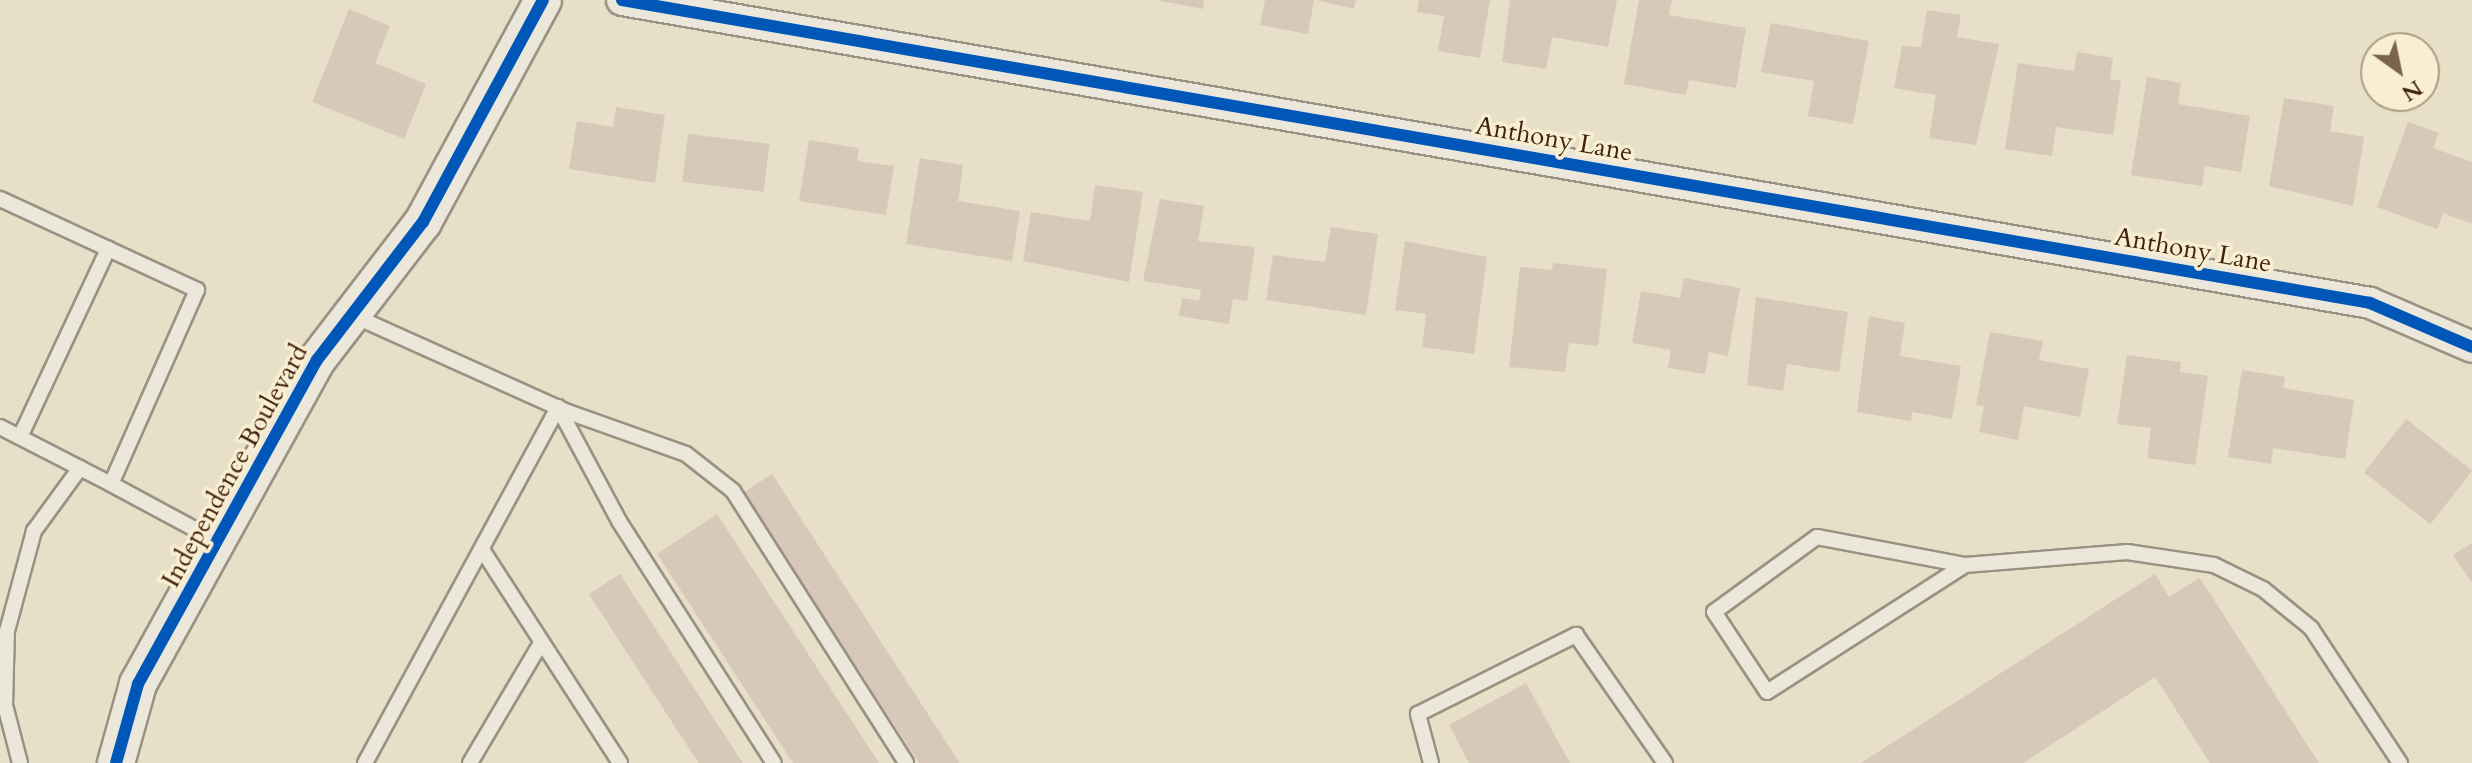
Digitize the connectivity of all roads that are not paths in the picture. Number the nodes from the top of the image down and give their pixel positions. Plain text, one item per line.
1 (543, 0) edge
2 (622, 0) edge
3 (0, 199) edge
4 (108, 249) junction
5 (352, 315) junction
6 (2472, 347) edge
7 (558, 407) junction
8 (0, 427) edge
9 (20, 437) junction
10 (80, 468) junction
11 (111, 484) junction
12 (217, 542) junction
13 (483, 551) junction
14 (1965, 565) junction
15 (541, 643) junction
16 (20, 763) edge
17 (116, 763) edge
18 (365, 763) edge
19 (470, 763) edge
20 (620, 763) edge
21 (774, 763) edge
22 (906, 763) edge
23 (1431, 763) edge
24 (1665, 763) edge
25 (2400, 763) edge

1 - 5 street, Independence Boulevard
2 - 6 street, Anthony Lane
3 - 4 lane
4 - 9 lane
4 - 11 lane
5 - 7 lane
5 - 12 street, Independence Boulevard
7 - 13 lane
7 - 21 lane
7 - 22 lane
8 - 9 lane
9 - 10 lane
10 - 11 lane
10 - 16 lane
11 - 12 lane
12 - 17 street, Independence Boulevard
13 - 15 lane
13 - 18 lane
14 - 14 lane
14 - 25 lane
15 - 19 lane
15 - 20 lane
23 - 24 lane

